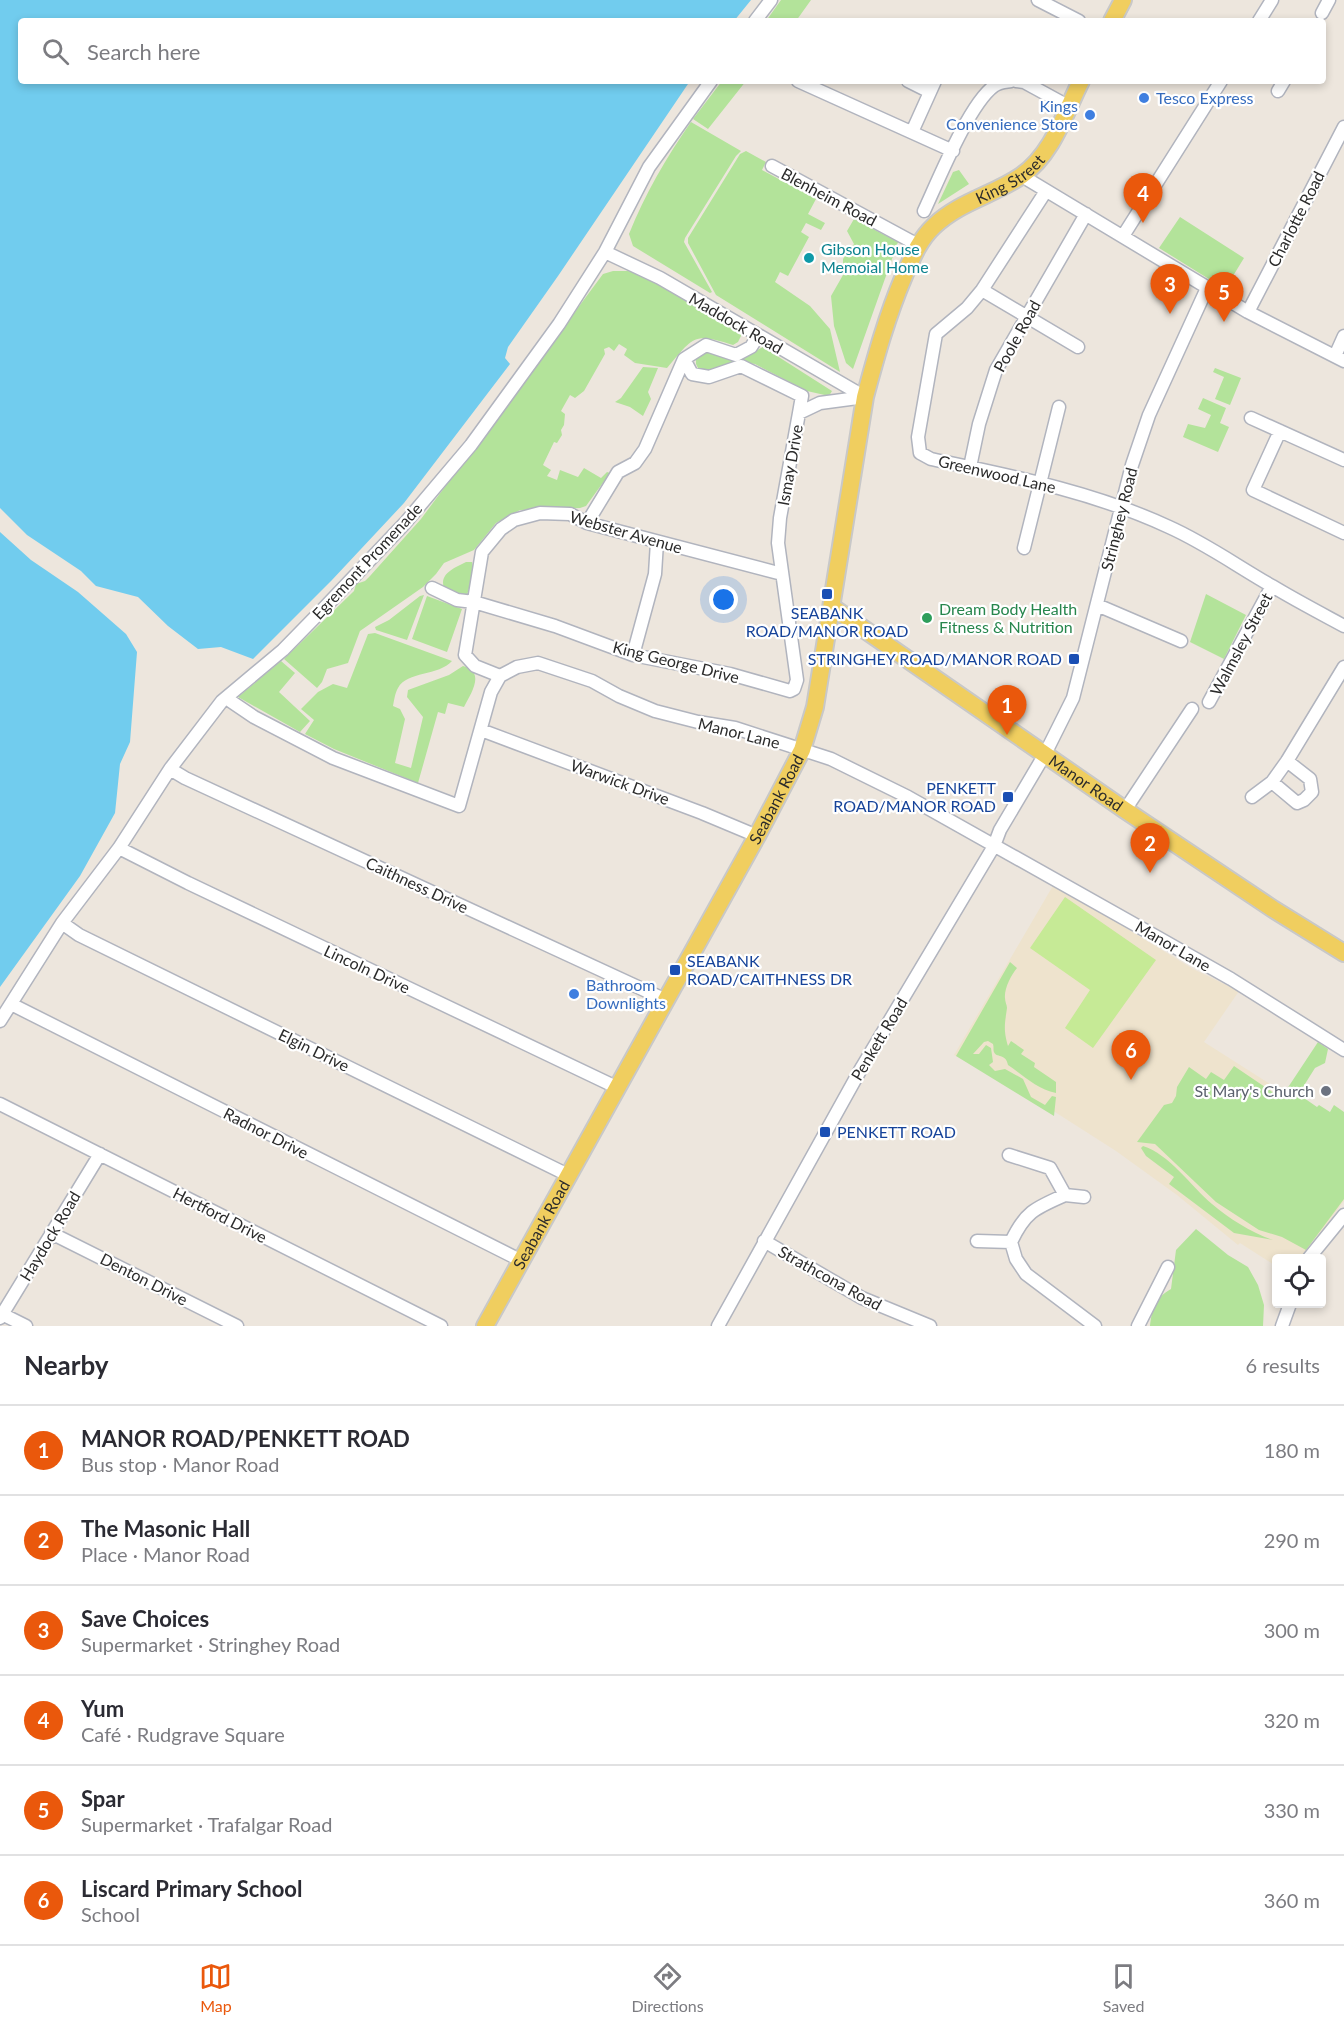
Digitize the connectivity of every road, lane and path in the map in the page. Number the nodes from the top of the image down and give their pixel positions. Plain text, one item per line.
1 (771, 0) edge
2 (1038, 0) edge
3 (1124, 0) edge
4 (1272, 0) edge
5 (1329, 0) edge
6 (1322, 13) dead end
7 (757, 18) edge
8 (1072, 18) edge
9 (1114, 18) edge
10 (1261, 18) edge
11 (709, 84) edge
12 (805, 84) edge
13 (993, 84) edge
14 (1028, 84) edge
15 (1079, 84) edge
16 (1219, 84) edge
17 (932, 86) edge
18 (1068, 106) junction
19 (1344, 127) edge
20 (912, 132) junction
21 (953, 151) junction
22 (772, 166) dead end
23 (1022, 176) junction
24 (1046, 191) junction
25 (924, 212) dead end
26 (1086, 214) junction
27 (934, 225) joint
28 (1123, 236) junction
29 (918, 244) junction
30 (605, 252) junction
31 (1207, 288) junction
32 (982, 290) junction
33 (1248, 312) junction
34 (1026, 317) junction
35 (758, 336) junction
36 (1344, 336) edge
37 (1078, 347) dead end
38 (684, 358) junction
39 (1340, 358) edge
40 (865, 397) junction
41 (1059, 407) dead end
42 (799, 413) junction
43 (1251, 418) dead end
44 (1280, 431) junction
45 (1344, 460) edge
46 (970, 467) junction
47 (1040, 482) junction
48 (1121, 508) junction
49 (587, 524) junction
50 (1344, 533) edge
51 (657, 542) junction
52 (1024, 548) dead end
53 (782, 574) junction
54 (1272, 586) junction
55 (432, 588) dead end
56 (474, 602) junction
57 (1097, 605) junction
58 (832, 607) junction
59 (1344, 626) edge
60 (792, 638) joint
61 (1181, 641) dead end
62 (633, 655) junction
63 (1344, 667) edge
64 (500, 676) junction
65 (226, 698) junction
66 (1209, 702) dead end
67 (1192, 709) dead end
68 (481, 730) junction
69 (802, 750) junction
70 (1045, 754) junction
71 (1287, 761) junction
72 (170, 769) junction
73 (1272, 782) junction
74 (1252, 797) dead end
75 (1125, 810) junction
76 (757, 836) junction
77 (994, 846) junction
78 (119, 848) junction
79 (62, 923) junction
80 (1344, 953) edge
81 (666, 1000) junction
82 (11, 1004) junction
83 (0, 1021) edge
84 (1344, 1050) edge
85 (616, 1087) junction
86 (0, 1104) edge
87 (100, 1154) junction
88 (1009, 1155) dead end
89 (568, 1175) junction
90 (1065, 1195) junction
91 (1084, 1197) dead end
92 (1344, 1215) edge
93 (51, 1233) junction
94 (764, 1241) junction
95 (977, 1241) dead end
96 (1011, 1242) junction
97 (1312, 1254) edge
98 (520, 1260) junction
99 (1168, 1267) dead end
100 (1288, 1308) edge
101 (1, 1316) edge
102 (926, 1325) edge
103 (26, 1326) edge
104 (237, 1326) edge
105 (441, 1326) edge
106 (485, 1326) edge
107 (718, 1326) edge
108 (1095, 1326) edge
109 (1138, 1326) edge
110 (1281, 1326) edge

1 - 7 street
2 - 8 street
3 - 9 main road
4 - 10 street
5 - 6 street
11 - 30 street, Egremont Promenade
12 - 20 street
13 - 21 street
14 - 18 street
15 - 18 main road, King Street
16 - 28 street
17 - 20 street
18 - 23 main road, King Street
19 - 33 street, Charlotte Road
20 - 21 street
21 - 25 street
22 - 29 street, Blenheim Road
23 - 24 street
23 - 27 main road, King Street
24 - 26 street
24 - 32 street, Greenwood Lane
26 - 28 street
26 - 34 street, Poole Road
27 - 29 main road, Seabank Road
28 - 31 street
29 - 40 main road, Seabank Road
30 - 35 street, Maddock Road
30 - 65 street, Egremont Promenade
31 - 33 street
31 - 48 street, Stringhey Road
32 - 34 street
32 - 46 street, Greenwood Lane
33 - 39 street
34 - 37 street
34 - 46 street, Poole Road
35 - 38 street
35 - 40 street, Maddock Road
36 - 39 street
38 - 42 street
38 - 49 street
40 - 42 street
40 - 58 main road, Seabank Road
41 - 47 street
42 - 53 street, Ismay Drive
43 - 44 street
44 - 45 street
44 - 50 street
46 - 47 street, Greenwood Lane
47 - 48 street, Greenwood Lane
47 - 52 street
48 - 54 street, Greenwood Lane
48 - 57 street, Stringhey Road
49 - 51 street, Webster Avenue
49 - 56 street, Webster Avenue
51 - 53 street, Webster Avenue
51 - 62 street
53 - 60 street, Ismay Drive
54 - 59 street, Greenwood Lane
54 - 66 street, Walmsley Street
55 - 56 street, King George Drive
56 - 62 street, King George Drive
56 - 64 street
57 - 61 street
57 - 70 street, Stringhey Road
58 - 69 main road, Seabank Road
58 - 70 main road, Manor Road
60 - 62 street, King George Drive
63 - 71 street
64 - 68 street
64 - 69 street, Manor Lane
65 - 68 street
65 - 72 street, Egremont Promenade
67 - 75 street
68 - 76 street, Warwick Drive
69 - 76 main road, Seabank Road
69 - 77 street, Manor Lane
70 - 75 main road, Manor Road
70 - 77 street, Penkett Road
71 - 73 street
71 - 73 street
72 - 78 street, Egremont Promenade
72 - 81 street, Caithness Drive
73 - 74 street
75 - 80 main road, Manor Road
76 - 81 main road, Seabank Road
77 - 84 street, Manor Lane
77 - 94 street, Penkett Road
78 - 79 street, Egremont Promenade
78 - 85 street, Lincoln Drive
79 - 82 street, Egremont Promenade
79 - 89 street, Elgin Drive
81 - 85 main road, Seabank Road
82 - 83 street, Egremont Promenade
82 - 98 street, Radnor Drive
85 - 89 main road, Seabank Road
86 - 87 street, Hertford Drive
87 - 93 street, Haydock Road
87 - 105 street, Hertford Drive
88 - 90 street
89 - 98 main road, Seabank Road
90 - 91 street
90 - 96 street
92 - 97 street
93 - 101 street, Haydock Road
93 - 104 street, Denton Drive
94 - 102 street, Strathcona Road
94 - 107 street, Penkett Road
95 - 96 street
96 - 108 street
98 - 106 main road, Seabank Road
99 - 109 street
100 - 110 street
101 - 103 street

